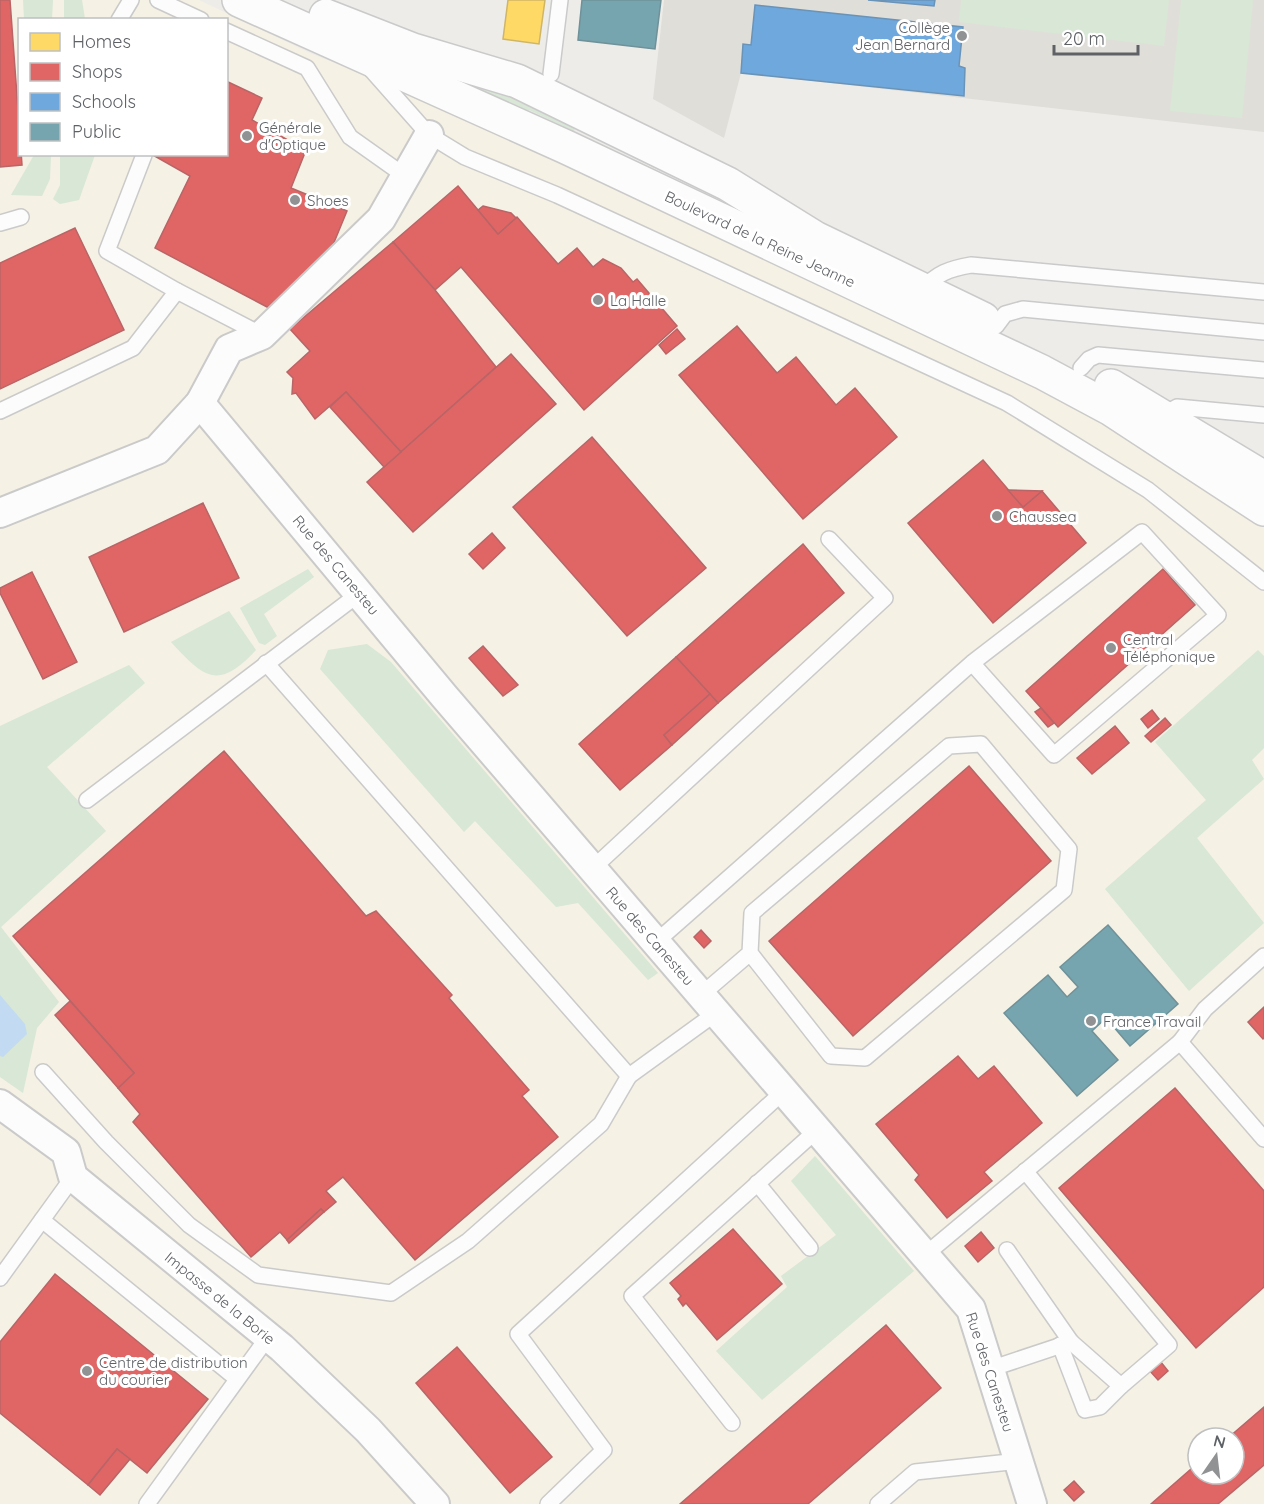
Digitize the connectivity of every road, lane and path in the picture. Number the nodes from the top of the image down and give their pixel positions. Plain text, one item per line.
1 (131, 0) edge
2 (158, 0) edge
3 (239, 0) edge
4 (292, 0) edge
5 (560, 0) edge
6 (120, 18) edge
7 (197, 18) edge
8 (228, 32) edge
9 (358, 55) junction
10 (551, 74) dead end
11 (429, 135) junction
12 (144, 156) edge
13 (405, 176) junction
14 (21, 217) dead end
15 (0, 223) edge
16 (922, 290) junction
17 (177, 291) junction
18 (1264, 292) edge
19 (996, 326) junction
20 (1264, 332) edge
21 (262, 335) junction
22 (1081, 368) junction
23 (1264, 370) edge
24 (200, 403) junction
25 (0, 411) edge
26 (1163, 415) junction
27 (1264, 415) edge
28 (1264, 478) edge
29 (1264, 509) edge
30 (0, 513) edge
31 (829, 539) dead end
32 (1264, 582) edge
33 (360, 593) junction
34 (266, 663) junction
35 (972, 663) junction
36 (87, 800) dead end
37 (592, 869) junction
38 (656, 942) junction
39 (750, 953) junction
40 (1264, 956) edge
41 (709, 1004) junction
42 (1180, 1042) junction
43 (43, 1072) dead end
44 (629, 1076) junction
45 (784, 1091) junction
46 (0, 1104) edge
47 (817, 1130) junction
48 (1264, 1139) edge
49 (1025, 1171) junction
50 (73, 1177) junction
51 (757, 1184) junction
52 (42, 1220) junction
53 (810, 1248) dead end
54 (1007, 1250) dead end
55 (925, 1255) junction
56 (0, 1278) edge
57 (268, 1337) junction
58 (1066, 1344) junction
59 (990, 1369) junction
60 (237, 1379) junction
61 (1120, 1386) junction
62 (732, 1423) dead end
63 (1019, 1461) junction
64 (147, 1504) edge
65 (435, 1504) edge
66 (548, 1504) edge
67 (878, 1504) edge
68 (1032, 1504) edge

1 - 6 lane
2 - 7 lane
3 - 9 main road, Boulevard de la Reine Jeanne
4 - 16 main road, Boulevard de la Reine Jeanne
5 - 10 lane
8 - 13 lane
9 - 11 lane
9 - 29 main road, Boulevard de la Reine Jeanne
11 - 13 street
11 - 32 lane
12 - 17 lane
13 - 21 street
14 - 15 lane
16 - 18 lane
16 - 19 main road, Boulevard de la Reine Jeanne
17 - 21 lane
17 - 25 lane
19 - 20 lane
19 - 22 main road, Boulevard de la Reine Jeanne
21 - 24 street
22 - 23 lane
22 - 26 main road, Boulevard de la Reine Jeanne
24 - 30 street
24 - 33 street, Rue des Canesteu
26 - 27 lane
26 - 28 main road, Boulevard de la Reine Jeanne
31 - 37 lane
33 - 34 lane
33 - 37 street, Rue des Canesteu
34 - 36 lane
34 - 44 lane
35 - 35 lane
35 - 38 lane
37 - 38 street, Rue des Canesteu
38 - 41 street, Rue des Canesteu
39 - 39 lane
39 - 41 lane
40 - 42 lane
41 - 44 lane
41 - 45 street, Rue des Canesteu
42 - 48 lane
42 - 49 lane
43 - 44 lane
45 - 47 street, Rue des Canesteu
45 - 66 lane
46 - 50 street
47 - 51 lane
47 - 55 street, Rue des Canesteu
49 - 55 lane
49 - 61 lane
50 - 52 lane
50 - 57 street, Impasse de la Borie
51 - 53 lane
51 - 62 lane
52 - 56 lane
52 - 60 lane
54 - 58 lane
55 - 59 street, Rue des Canesteu
57 - 60 lane
57 - 65 street, Impasse de la Borie
58 - 59 lane
58 - 61 lane
58 - 61 lane
59 - 63 street, Rue des Canesteu
60 - 64 lane
63 - 67 lane
63 - 68 street, Rue des Canesteu

